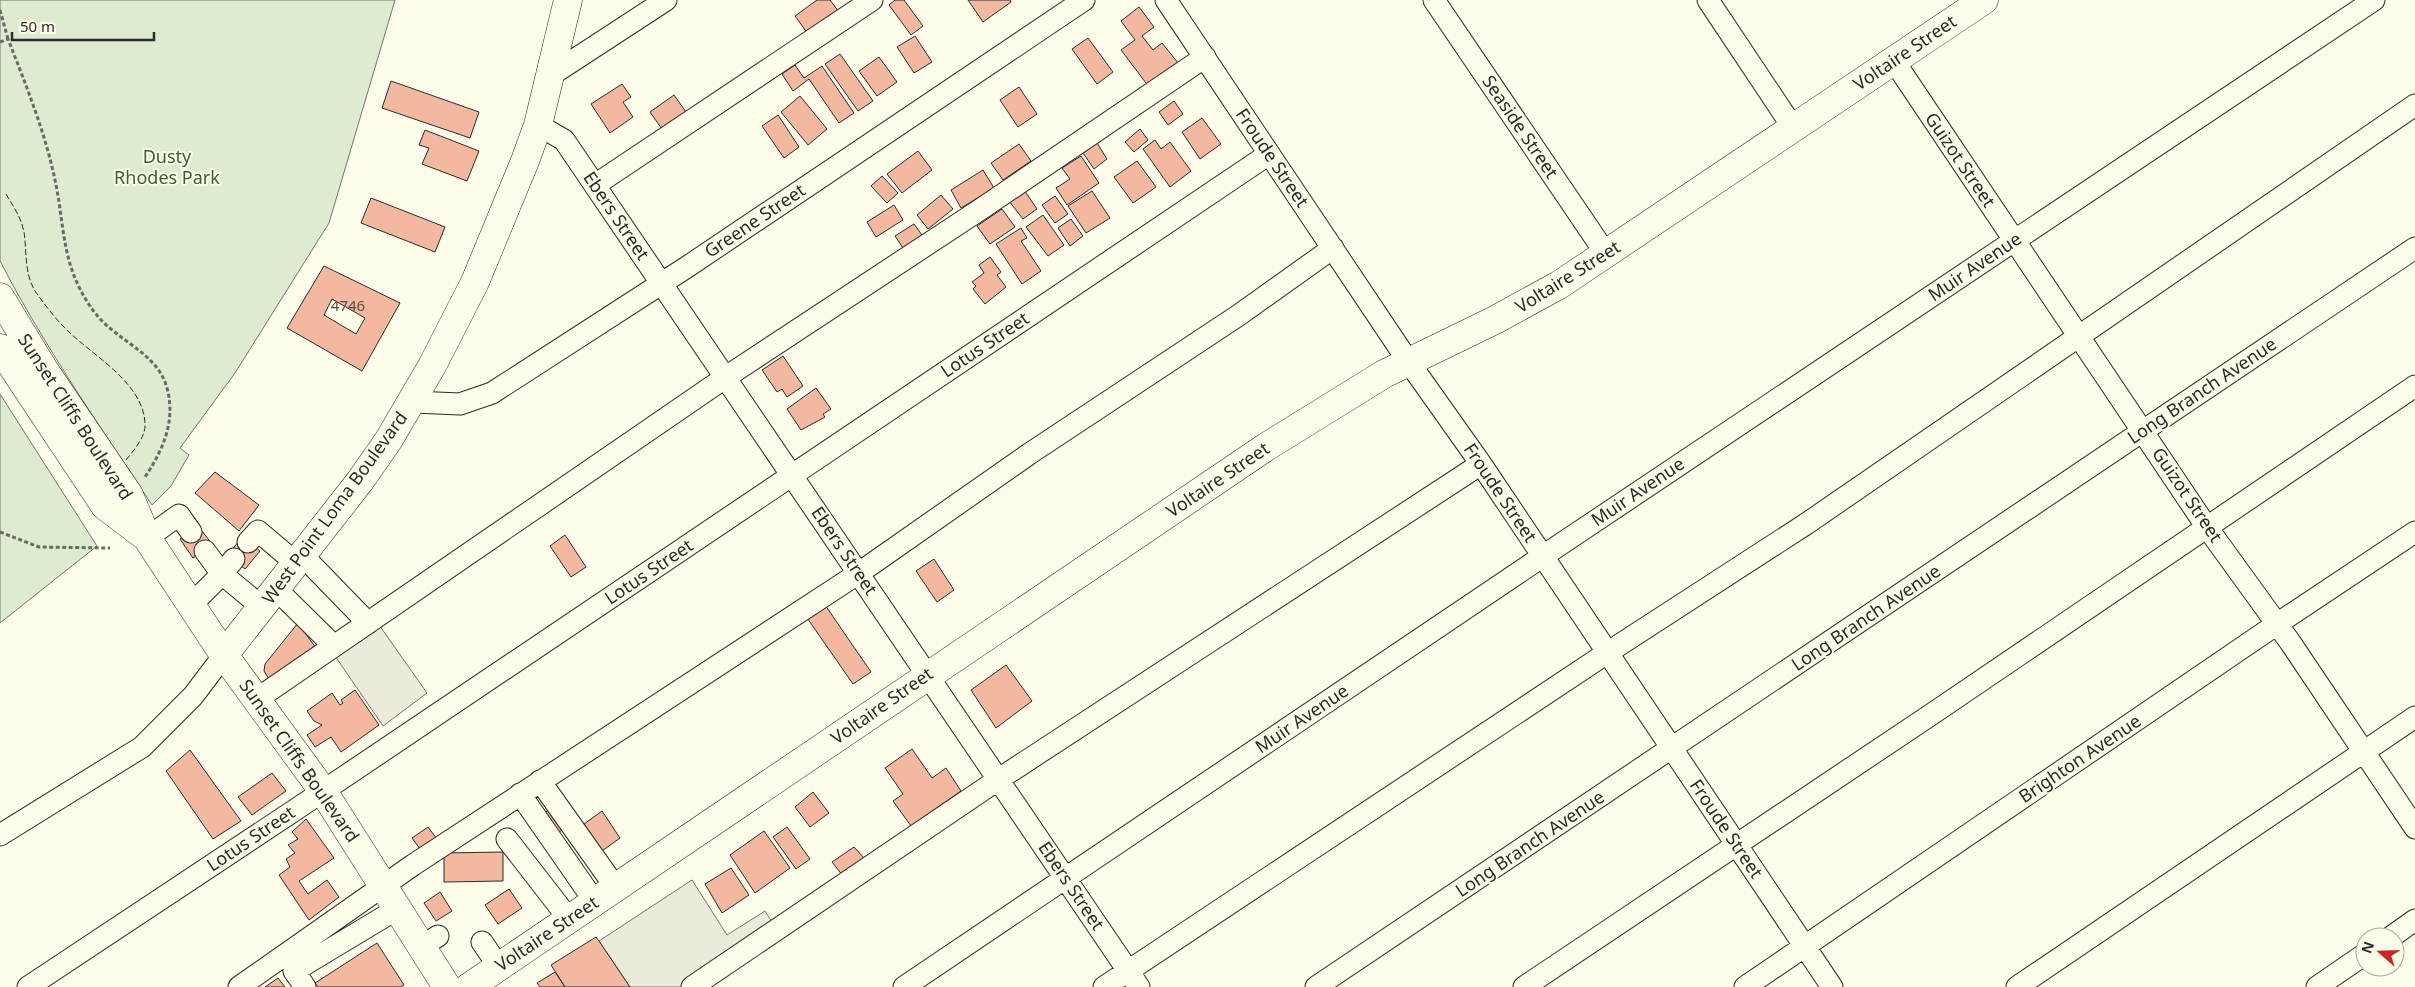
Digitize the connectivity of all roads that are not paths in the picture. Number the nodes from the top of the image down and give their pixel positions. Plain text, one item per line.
1 (568, 0) edge
2 (666, 0) edge
3 (872, 0) edge
4 (1084, 0) edge
5 (1166, 0) edge
6 (1434, 0) edge
7 (1708, 0) edge
8 (1983, 0) edge
9 (2374, 0) edge
10 (1205, 57) junction
11 (1894, 61) junction
12 (551, 74) junction
13 (2415, 105) edge
14 (538, 125) junction
15 (1794, 129) junction
16 (1269, 154) junction
17 (595, 185) junction
18 (2014, 241) junction
19 (1333, 248) junction
20 (2415, 248) edge
21 (1606, 254) junction
22 (662, 283) junction
23 (0, 297) edge
24 (2078, 336) junction
25 (0, 348) edge
26 (1408, 361) junction
27 (726, 377) junction
28 (2415, 386) edge
29 (413, 402) junction
30 (2143, 430) junction
31 (1481, 464) junction
32 (793, 476) junction
33 (2206, 526) junction
34 (191, 532) dead end
35 (2415, 532) edge
36 (147, 538) junction
37 (248, 542) dead end
38 (205, 551) dead end
39 (1543, 556) junction
40 (300, 560) junction
41 (228, 567) junction
42 (859, 573) junction
43 (270, 599) junction
44 (191, 605) junction
45 (368, 624) junction
46 (2277, 624) junction
47 (334, 646) junction
48 (1607, 653) junction
49 (224, 655) junction
50 (929, 674) junction
51 (257, 699) junction
52 (2415, 717) edge
53 (1672, 749) junction
54 (2362, 752) junction
55 (999, 779) junction
56 (540, 781) junction
57 (323, 791) junction
58 (520, 794) junction
59 (2415, 828) edge
60 (0, 834) edge
61 (507, 839) dead end
62 (1736, 843) junction
63 (1066, 877) junction
64 (605, 895) junction
65 (396, 899) junction
66 (569, 919) junction
67 (482, 942) dead end
68 (1805, 947) junction
69 (2355, 961) edge
70 (499, 967) junction
71 (1133, 979) edge
72 (28, 987) edge
73 (239, 987) edge
74 (305, 987) edge
75 (447, 987) edge
76 (469, 987) edge
77 (692, 987) edge
78 (904, 987) edge
79 (1104, 987) edge
80 (1316, 987) edge
81 (1524, 987) edge
82 (1745, 987) edge
83 (1832, 987) edge
84 (2017, 987) edge
85 (2317, 987) edge

1 - 12 main road, West Point Loma Boulevard
2 - 12 street
3 - 17 street
4 - 22 street, Greene Street
5 - 10 street, Froude Street
6 - 21 street, Seaside Street
7 - 15 street
8 - 11 main road, Voltaire Street
9 - 18 street, Muir Avenue
10 - 16 street, Froude Street
10 - 27 street
11 - 15 main road, Voltaire Street
11 - 18 street, Guizot Street
12 - 14 main road, West Point Loma Boulevard
13 - 24 street
14 - 17 street, Ebers Street
14 - 29 main road, West Point Loma Boulevard
15 - 21 main road, Voltaire Street
16 - 19 street, Froude Street
16 - 32 street, Lotus Street
17 - 22 street, Ebers Street
18 - 24 street, Guizot Street
18 - 39 street, Muir Avenue
19 - 26 street, Froude Street
19 - 42 street
20 - 30 street, Long Branch Avenue
21 - 26 main road, Voltaire Street
22 - 27 street, Ebers Street
22 - 29 street, Greene Street
23 - 36 main road, Sunset Cliffs Boulevard
24 - 30 street, Guizot Street
24 - 48 street
25 - 36 main road, Sunset Cliffs Boulevard
26 - 31 street, Froude Street
26 - 50 main road, Voltaire Street
27 - 32 street, Ebers Street
27 - 45 street
28 - 33 street
29 - 40 main road, West Point Loma Boulevard
30 - 33 street, Guizot Street
30 - 53 street, Long Branch Avenue
31 - 39 street, Froude Street
31 - 55 street
32 - 42 street, Ebers Street
32 - 57 street, Lotus Street
33 - 46 street, Guizot Street
33 - 62 street
34 - 36 street
35 - 46 street, Brighton Avenue
36 - 44 main road, Sunset Cliffs Boulevard
37 - 40 street
38 - 41 street
39 - 48 street, Froude Street
39 - 63 street, Muir Avenue
40 - 43 main road, West Point Loma Boulevard
40 - 45 street
41 - 43 street
41 - 44 street
42 - 50 street, Ebers Street
42 - 56 street
43 - 47 street
43 - 49 main road, West Point Loma Boulevard
44 - 49 main road, Sunset Cliffs Boulevard
45 - 47 street
46 - 54 street, Guizot Street
46 - 68 street, Brighton Avenue
47 - 51 street
48 - 53 street, Froude Street
48 - 71 street
49 - 51 main road, Sunset Cliffs Boulevard
49 - 60 street, West Point Loma Boulevard
50 - 55 street, Ebers Street
50 - 64 main road, Voltaire Street
51 - 57 main road, Sunset Cliffs Boulevard
52 - 54 street
53 - 62 street, Froude Street
53 - 80 street, Long Branch Avenue
54 - 59 street, Guizot Street
54 - 84 street
55 - 63 street, Ebers Street
55 - 77 street
56 - 58 street
56 - 64 street
57 - 65 main road, Sunset Cliffs Boulevard
57 - 72 street, Lotus Street
58 - 64 street
58 - 65 street
61 - 66 street
62 - 68 street, Froude Street
62 - 81 street
63 - 71 street, Ebers Street
63 - 78 street, Muir Avenue
64 - 66 main road, Voltaire Street
65 - 73 street
65 - 74 street
65 - 75 main road, Sunset Cliffs Boulevard
66 - 70 main road, Voltaire Street
67 - 70 street
68 - 82 street, Brighton Avenue
68 - 83 street, Froude Street
69 - 85 street
70 - 76 main road, Voltaire Street
71 - 79 street

